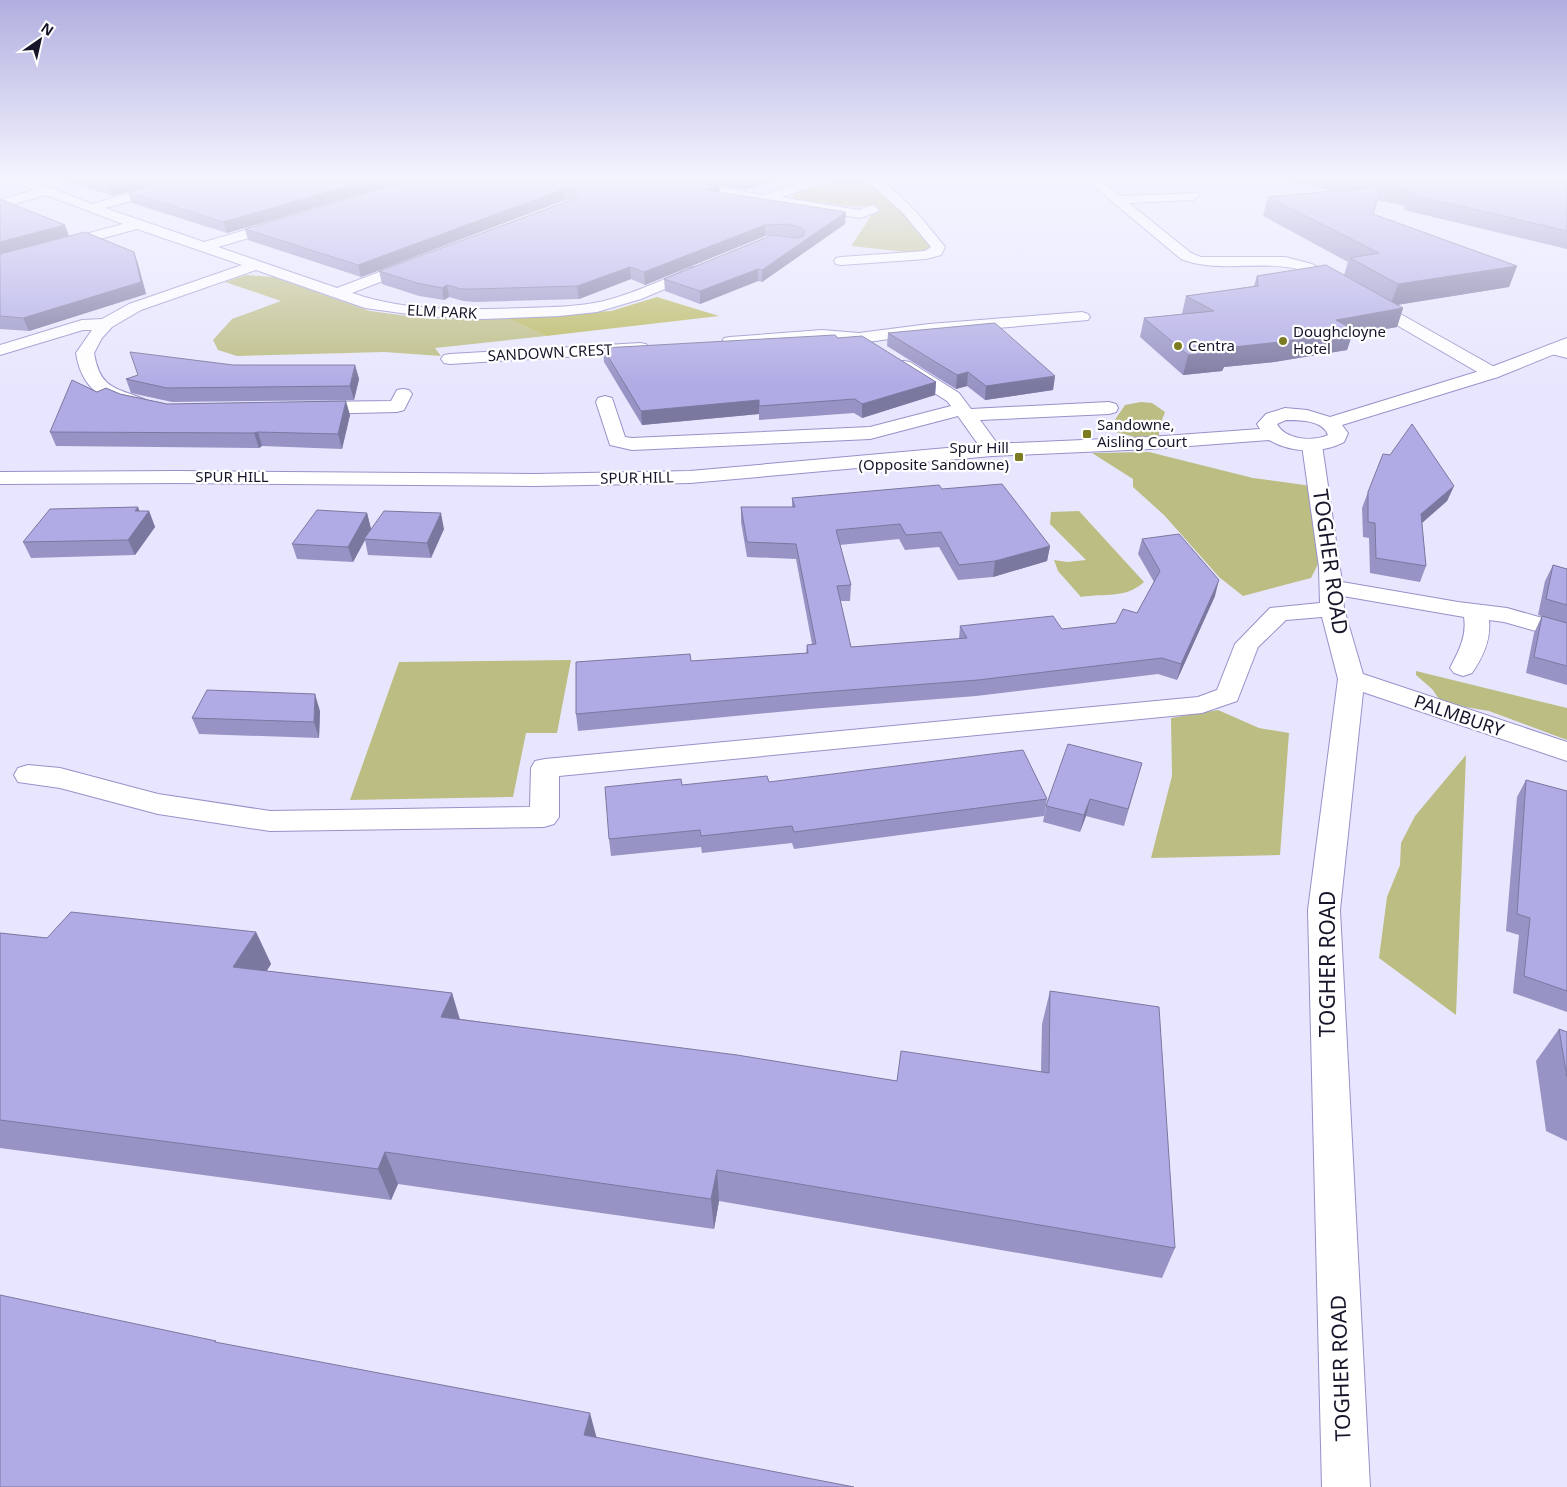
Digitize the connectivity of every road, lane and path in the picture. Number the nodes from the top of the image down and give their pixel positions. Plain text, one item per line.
1 (53, 247) edge
2 (205, 247) edge
3 (938, 247) edge
4 (1175, 247) edge
5 (429, 259) edge
6 (841, 261) dead end
7 (0, 262) edge
8 (715, 263) edge
9 (257, 265) junction
10 (338, 293) junction
11 (1082, 317) dead end
12 (106, 324) junction
13 (859, 338) junction
14 (715, 343) edge
15 (657, 346) edge
16 (1563, 348) edge
17 (0, 350) edge
18 (450, 359) dead end
19 (1492, 373) junction
20 (403, 394) dead end
21 (605, 402) dead end
22 (153, 406) edge
23 (299, 408) edge
24 (1108, 408) dead end
25 (964, 412) junction
26 (1273, 434) junction
27 (1321, 434) junction
28 (992, 450) junction
29 (0, 478) edge
30 (1331, 598) junction
31 (1475, 611) junction
32 (1567, 633) edge
33 (1463, 668) dead end
34 (1351, 679) junction
35 (1567, 752) edge
36 (28, 775) dead end
37 (1346, 1487) edge

1 - 7 street
2 - 9 street, ELM PARK
3 - 6 street
4 - 19 street
5 - 10 street
8 - 10 street, ELM PARK
9 - 10 street, ELM PARK
9 - 12 street
11 - 13 street
12 - 17 street
12 - 22 street
13 - 14 street
13 - 25 street
15 - 18 street, SANDOWN CREST
16 - 19 street
19 - 27 street
20 - 23 street
21 - 25 street
24 - 25 street
25 - 28 street
26 - 27 street
26 - 27 street
26 - 28 street, SPUR HILL
27 - 30 street, TOGHER ROAD
28 - 29 street, SPUR HILL
30 - 31 street
30 - 34 street, TOGHER ROAD
30 - 36 street
31 - 32 street
31 - 33 street
34 - 35 street, PALMBURY
34 - 37 street, TOGHER ROAD

